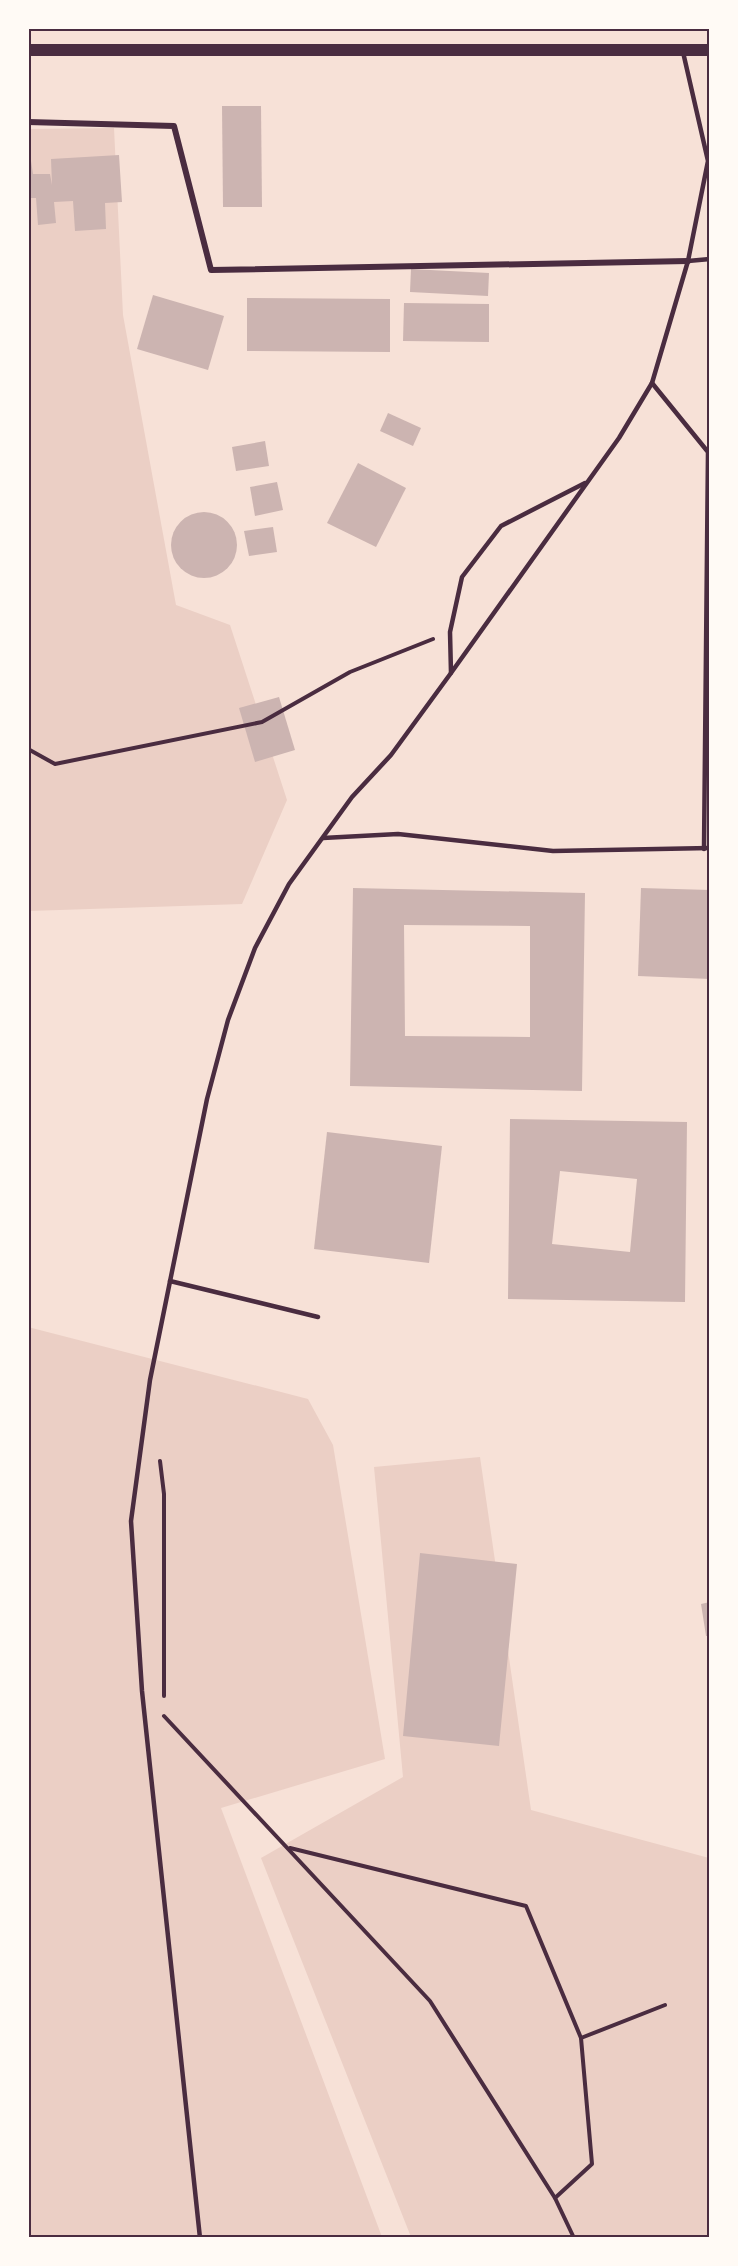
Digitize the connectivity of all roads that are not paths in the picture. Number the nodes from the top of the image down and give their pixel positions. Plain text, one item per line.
1 (28, 50) edge
2 (710, 51) edge
3 (683, 52) junction
4 (28, 122) edge
5 (710, 259) edge
6 (688, 261) junction
7 (652, 383) junction
8 (587, 482) junction
9 (451, 673) junction
10 (323, 838) junction
11 (707, 848) edge
12 (170, 1281) junction
13 (318, 1317) dead end
14 (200, 2238) edge

1 - 3 main road
2 - 3 main road
3 - 6 lane
4 - 6 street
5 - 6 lane
6 - 7 lane
7 - 8 lane
7 - 11 lane
8 - 9 lane
8 - 9 lane
9 - 10 lane
10 - 11 lane
10 - 12 lane
12 - 13 lane
12 - 14 lane

